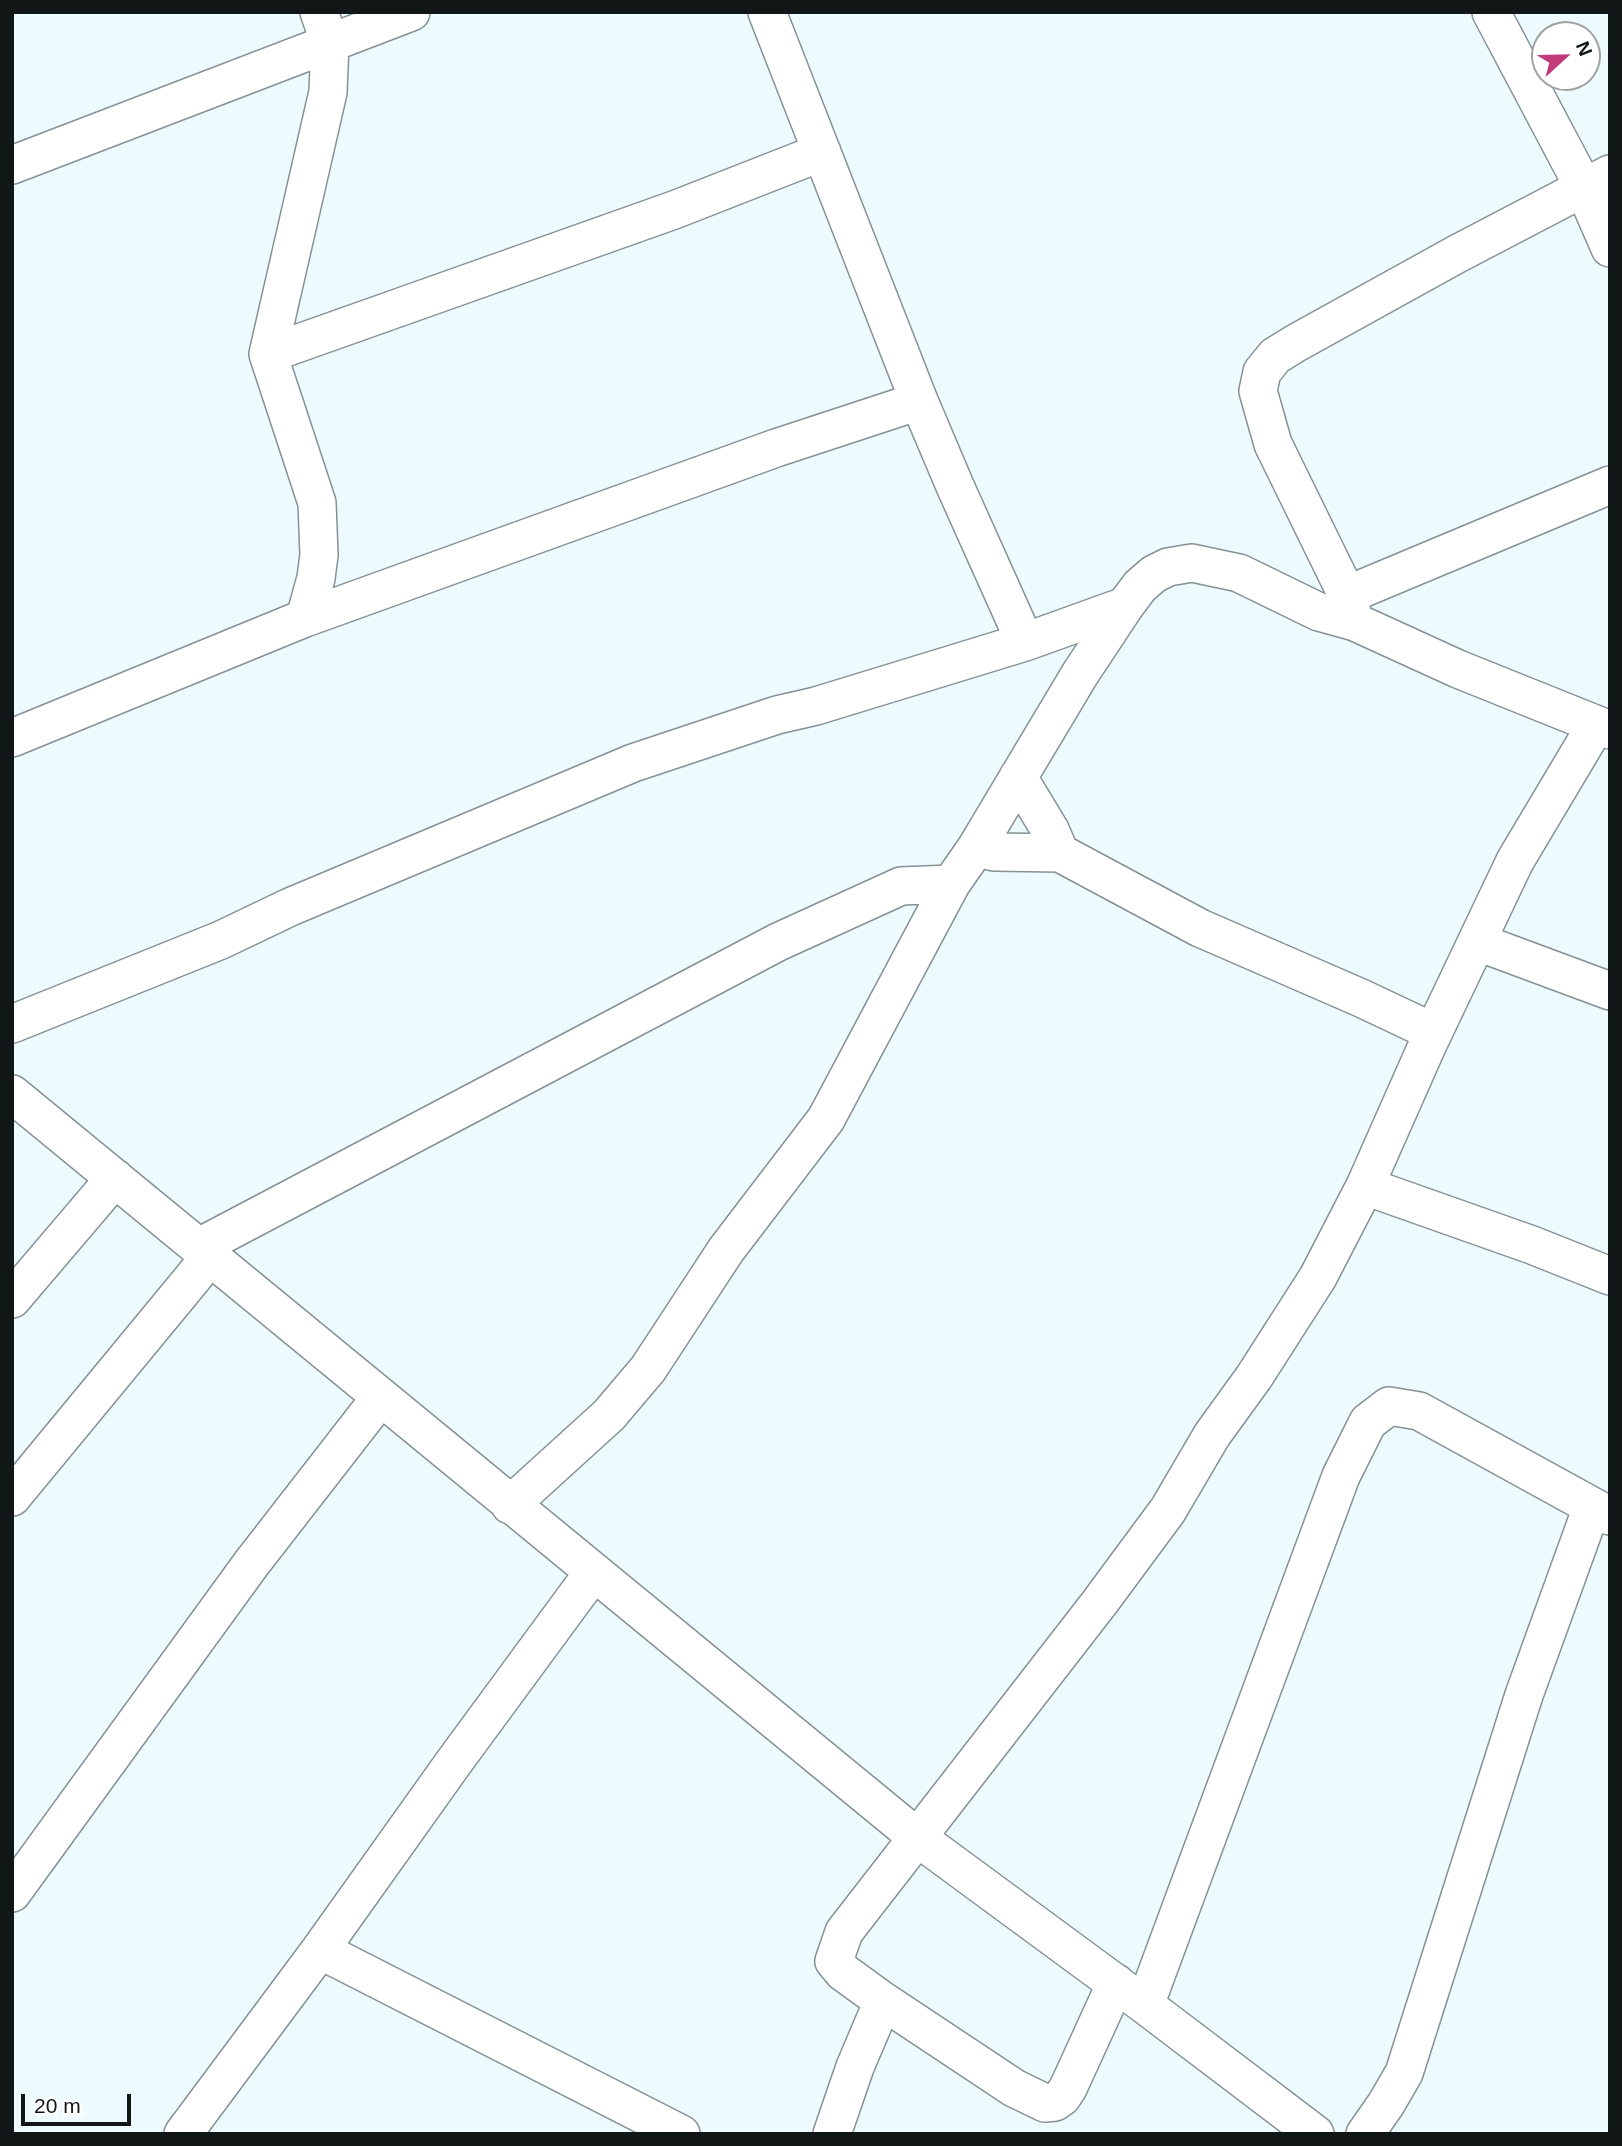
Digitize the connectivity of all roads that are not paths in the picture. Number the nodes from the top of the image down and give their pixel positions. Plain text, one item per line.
1 (411, 12) edge
2 (767, 12) edge
3 (1492, 12) edge
4 (324, 28) edge
5 (822, 152) junction
6 (12, 165) edge
7 (1596, 180) edge
8 (1610, 248) edge
9 (268, 354) junction
10 (919, 401) junction
11 (1610, 485) edge
12 (1125, 606) junction
13 (1351, 608) junction
14 (305, 618) junction
15 (1026, 642) junction
16 (1603, 728) edge
17 (12, 738) edge
18 (1018, 776) junction
19 (976, 848) junction
20 (1060, 853) junction
21 (951, 884) junction
22 (1478, 942) junction
23 (1610, 991) edge
24 (12, 1024) edge
25 (1433, 1032) junction
26 (12, 1094) edge
27 (115, 1178) junction
28 (1365, 1186) junction
29 (204, 1252) junction
30 (1610, 1276) edge
31 (12, 1299) edge
32 (380, 1398) junction
33 (12, 1497) edge
34 (510, 1505) junction
35 (1601, 1512) edge
36 (593, 1573) junction
37 (918, 1838) junction
38 (12, 1894) edge
39 (320, 1950) junction
40 (1116, 1983) junction
41 (883, 2001) junction
42 (1145, 2005) junction
43 (183, 2134) edge
44 (681, 2134) edge
45 (832, 2134) edge
46 (1315, 2134) edge
47 (1365, 2134) edge

1 - 4 street
2 - 5 street
3 - 7 street
4 - 6 street
4 - 9 street
5 - 9 street
5 - 10 street
7 - 8 street
7 - 13 street
9 - 14 street
10 - 14 street
10 - 15 street
11 - 13 street
12 - 13 street
12 - 15 street
12 - 18 street
13 - 16 street
14 - 17 street
15 - 24 street
16 - 22 street
18 - 19 street
18 - 20 street
19 - 20 street
19 - 21 street
20 - 25 street
21 - 29 street
21 - 34 street
22 - 23 street
22 - 25 street
25 - 28 street
26 - 27 street
27 - 29 street
27 - 31 street
28 - 30 street
28 - 37 street
29 - 32 street
29 - 33 street
32 - 34 street
32 - 38 street
34 - 36 street
35 - 42 street
35 - 47 street
36 - 37 street
36 - 39 street
37 - 40 street
37 - 41 street
39 - 43 street
39 - 44 street
40 - 41 street
40 - 42 street
41 - 45 street
42 - 46 street

